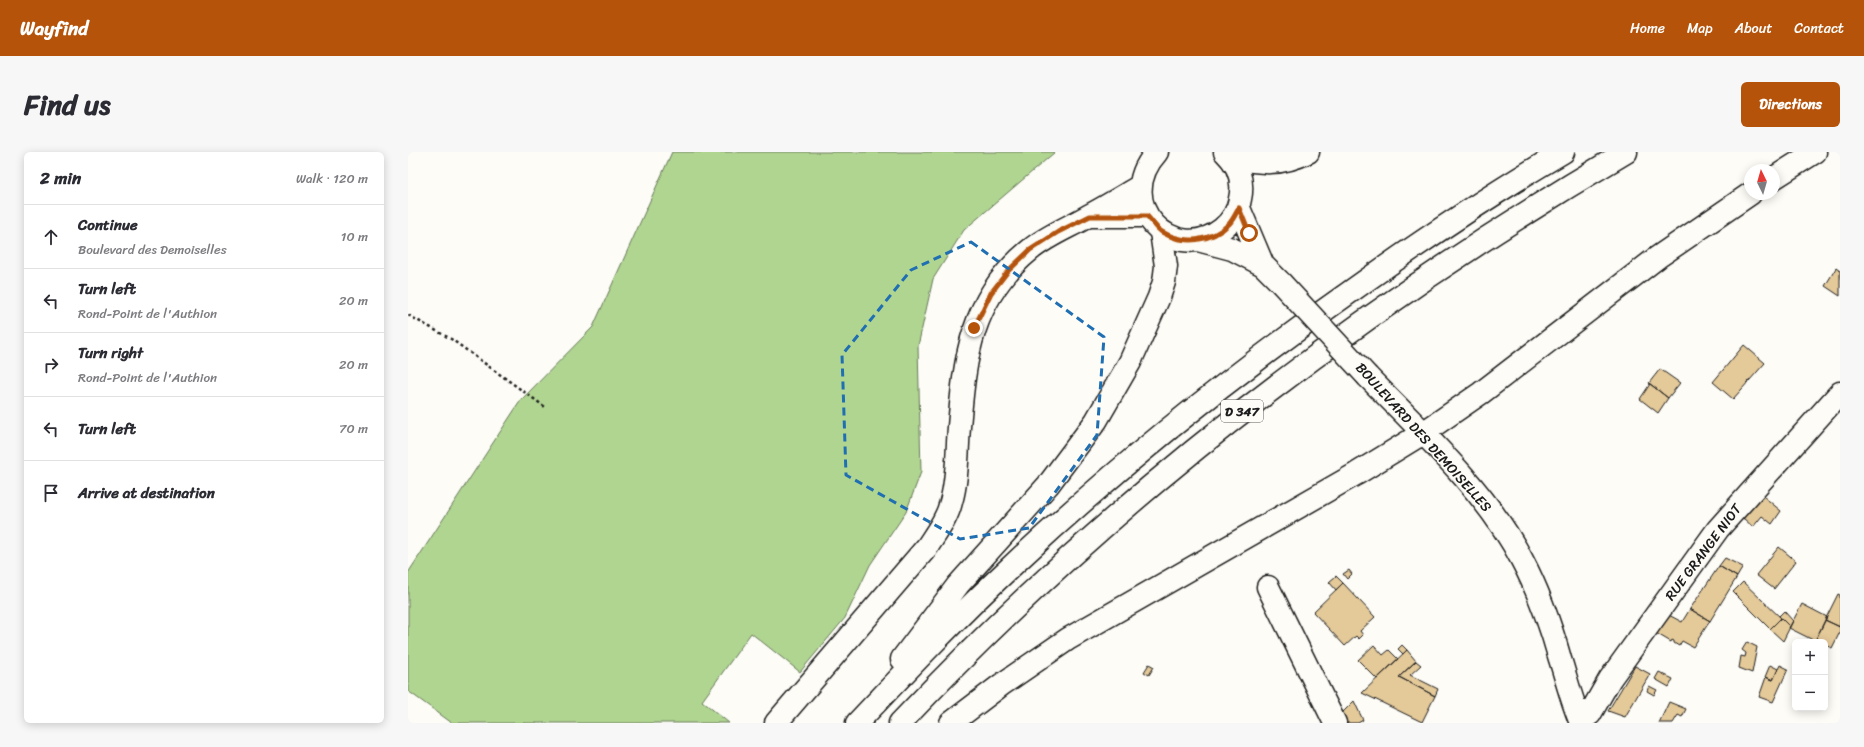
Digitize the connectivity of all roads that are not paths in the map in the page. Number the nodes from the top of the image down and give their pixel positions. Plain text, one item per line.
1 (1140, 152) edge
2 (1157, 152) edge
3 (1308, 152) edge
4 (1563, 152) edge
5 (1626, 152) edge
6 (1815, 152) edge
7 (1228, 155) edge
8 (1780, 174) edge
9 (1140, 181) junction
10 (1744, 198) edge
11 (1239, 208) junction
12 (1090, 216) junction
13 (1154, 224) junction
14 (1198, 240) junction
15 (1264, 265) junction
16 (1840, 393) edge
17 (1423, 433) junction
18 (1268, 587) dead end
19 (1580, 722) edge
20 (776, 723) edge
21 (853, 723) edge
22 (857, 723) edge
23 (900, 723) edge
24 (951, 723) edge
25 (1335, 723) edge

1 - 9 main road
2 - 9 main road
3 - 7 main road
4 - 22 main road, D 347
5 - 23 main road, D 347
6 - 8 main road
7 - 11 main road
9 - 12 main road
9 - 13 main road
10 - 17 main road
11 - 14 main road
11 - 15 main road, BOULEVARD DES DEMOISELLES
12 - 13 main road
12 - 20 main road
13 - 14 main road
13 - 21 main road
14 - 15 main road, BOULEVARD DES DEMOISELLES
15 - 17 main road, BOULEVARD DES DEMOISELLES, bridge
16 - 19 main road, RUE GRANGE NIOT
17 - 19 main road, BOULEVARD DES DEMOISELLES
17 - 24 main road
18 - 25 main road

